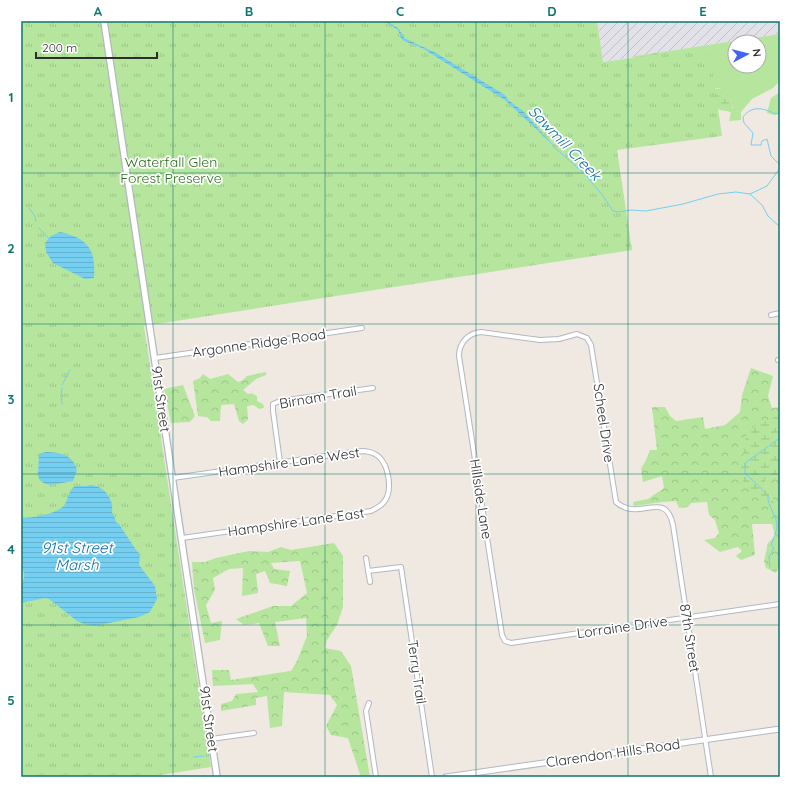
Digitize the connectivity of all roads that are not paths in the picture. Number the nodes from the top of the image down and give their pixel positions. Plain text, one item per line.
1 (104, 21) edge
2 (780, 313) edge
3 (771, 315) dead end
4 (362, 328) dead end
5 (460, 351) joint
6 (155, 358) junction
7 (373, 388) dead end
8 (280, 462) junction
9 (173, 478) junction
10 (388, 480) joint
11 (658, 506) joint
12 (182, 538) junction
13 (366, 558) dead end
14 (368, 571) junction
15 (370, 582) dead end
16 (780, 604) edge
17 (687, 618) junction
18 (511, 644) joint
19 (369, 702) dead end
20 (780, 728) edge
21 (254, 733) dead end
22 (211, 739) junction
23 (706, 739) junction
24 (217, 777) edge
25 (376, 777) edge
26 (432, 777) edge
27 (446, 777) edge
28 (711, 777) edge

1 - 6 main road, 91st Street
2 - 3 street
4 - 6 street, Argonne Ridge Road
5 - 11 street, Scheel Drive
5 - 18 street, Hillside Lane
6 - 9 main road, 91st Street
7 - 8 street, Birnam Trail
8 - 9 street, Hampshire Lane West
8 - 10 street, Hampshire Lane West
9 - 12 main road, 91st Street
10 - 12 street, Hampshire Lane East
11 - 17 street, 87th Street
12 - 22 main road, 91st Street
13 - 14 street
14 - 15 street
14 - 26 street, Terry Trail
16 - 17 street, Lorraine Drive
17 - 18 street, Lorraine Drive
17 - 23 street, 87th Street
19 - 25 street
20 - 23 street, Clarendon Hills Road
21 - 22 street
22 - 24 main road, 91st Street
23 - 27 street, Clarendon Hills Road
23 - 28 street, 87th Street

